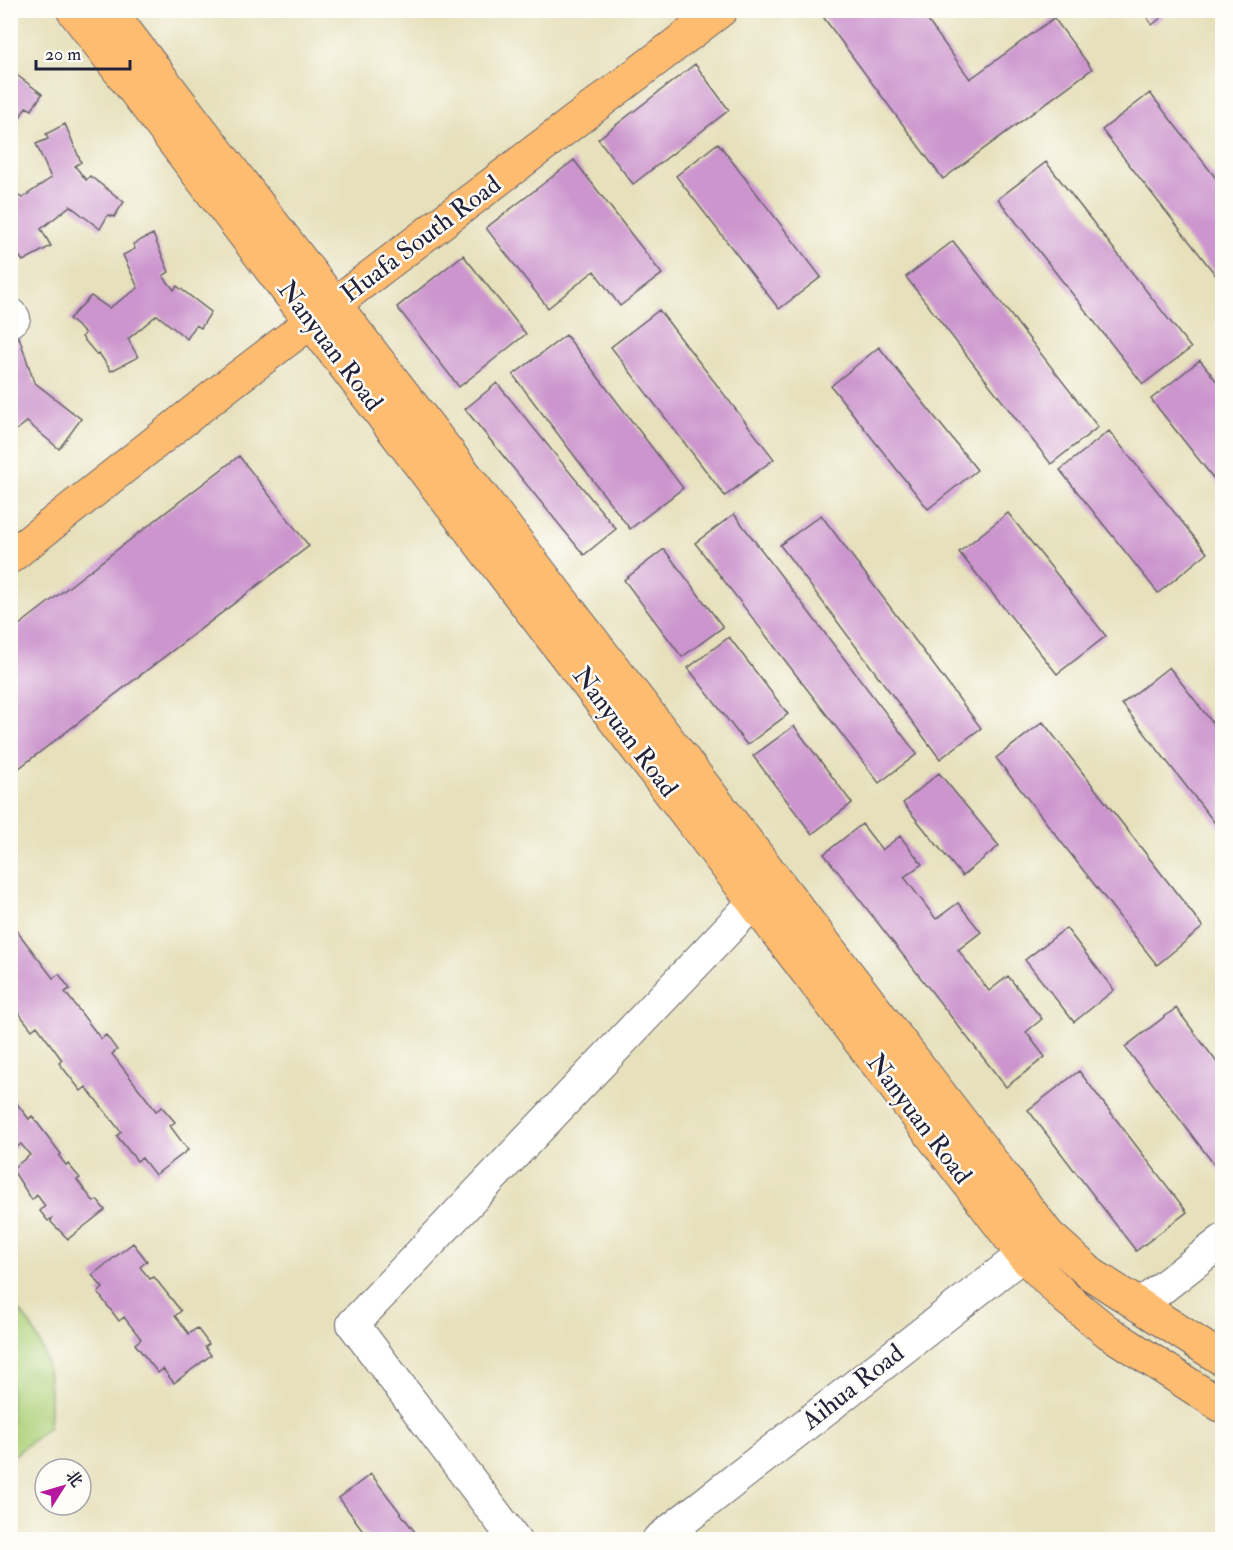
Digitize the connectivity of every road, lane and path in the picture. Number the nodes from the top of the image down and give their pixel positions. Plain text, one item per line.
1 (73, 10) edge
2 (109, 10) edge
3 (721, 10) edge
4 (10, 314) edge
5 (323, 314) junction
6 (10, 321) edge
7 (10, 557) edge
8 (765, 891) junction
9 (1048, 1235) junction
10 (1222, 1241) edge
11 (1023, 1255) junction
12 (1139, 1306) junction
13 (1222, 1359) edge
14 (1222, 1406) edge
15 (515, 1539) edge
16 (658, 1539) edge

1 - 5 main road, Nanyuan Road
2 - 5 main road, Nanyuan Road
3 - 5 main road, Huafa South Road
4 - 6 street
5 - 7 main road, Huafa South Road
5 - 8 main road, Nanyuan Road
8 - 9 main road, Nanyuan Road
8 - 11 main road, Nanyuan Road
8 - 15 street
9 - 11 street, Aihua Road
9 - 12 main road, Nanyuan Road
10 - 12 street
11 - 14 main road, Nanyuan Road
11 - 16 street, Aihua Road
12 - 13 main road, Nanyuan Road

